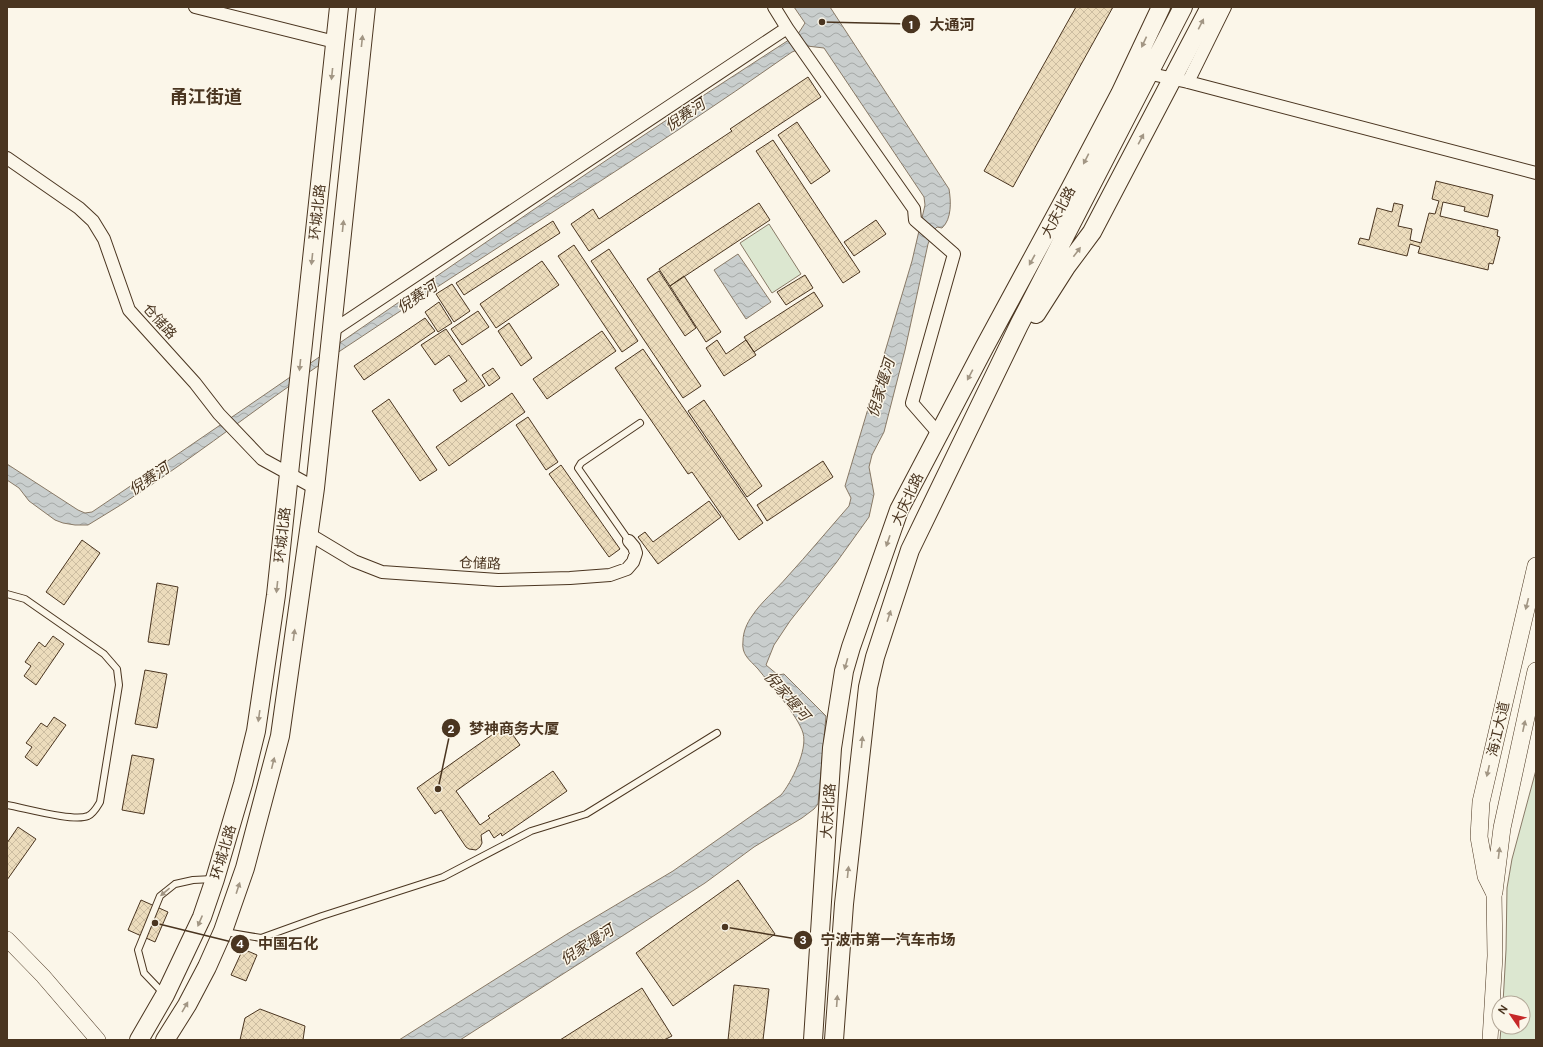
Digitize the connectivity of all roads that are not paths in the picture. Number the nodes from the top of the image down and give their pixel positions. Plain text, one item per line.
1 (195, 7) edge
2 (339, 7) edge
3 (366, 7) edge
4 (774, 7) edge
5 (1161, 7) edge
6 (1184, 7) edge
7 (1210, 7) edge
8 (1225, 7) edge
9 (788, 28) junction
10 (335, 42) junction
11 (1131, 70) junction
12 (1149, 74) junction
13 (1180, 80) junction
14 (7, 158) edge
15 (1536, 173) edge
16 (1019, 325) junction
17 (332, 331) junction
18 (640, 423) dead end
19 (939, 434) junction
20 (288, 474) junction
21 (315, 488) junction
22 (308, 534) junction
23 (630, 541) joint
24 (1536, 566) edge
25 (7, 594) edge
26 (1536, 671) edge
27 (717, 733) dead end
28 (7, 805) edge
29 (215, 879) junction
30 (1494, 892) junction
31 (223, 931) junction
32 (7, 939) edge
33 (165, 995) junction
34 (98, 1040) edge
35 (139, 1040) edge
36 (165, 1040) edge
37 (813, 1040) edge
38 (834, 1040) edge
39 (1490, 1040) edge

1 - 10 street
2 - 10 main road, 环城北路
17 -> 3 main road, 环城北路
4 - 9 street
5 -> 11 main road, 大庆北路
6 - 12 main road, 大庆北路
13 -> 7 main road
8 - 13 street
9 - 17 street
9 - 19 street
10 -> 20 main road, 环城北路
11 - 12 street
11 -> 19 main road, 大庆北路
12 - 13 street
12 - 16 main road, 大庆北路
13 - 15 street
16 -> 13 main road
14 - 20 street, 仓储路
38 -> 16 main road, 大庆北路
17 - 21 main road, 环城北路
18 - 23 lane
19 -> 37 main road, 大庆北路
20 - 21 street, 仓储路
20 -> 29 main road, 环城北路
21 - 22 main road, 环城北路
22 - 23 street, 仓储路
31 -> 22 main road, 环城北路
24 -> 30 main road, 海江大道
25 - 28 lane
30 -> 26 main road, 海江大道
27 - 31 lane
29 -> 33 main road, 环城北路
29 -> 33 lane
30 - 39 street, 海江大道
36 -> 31 main road, 环城北路
32 - 34 street
33 - 35 main road, 环城北路

